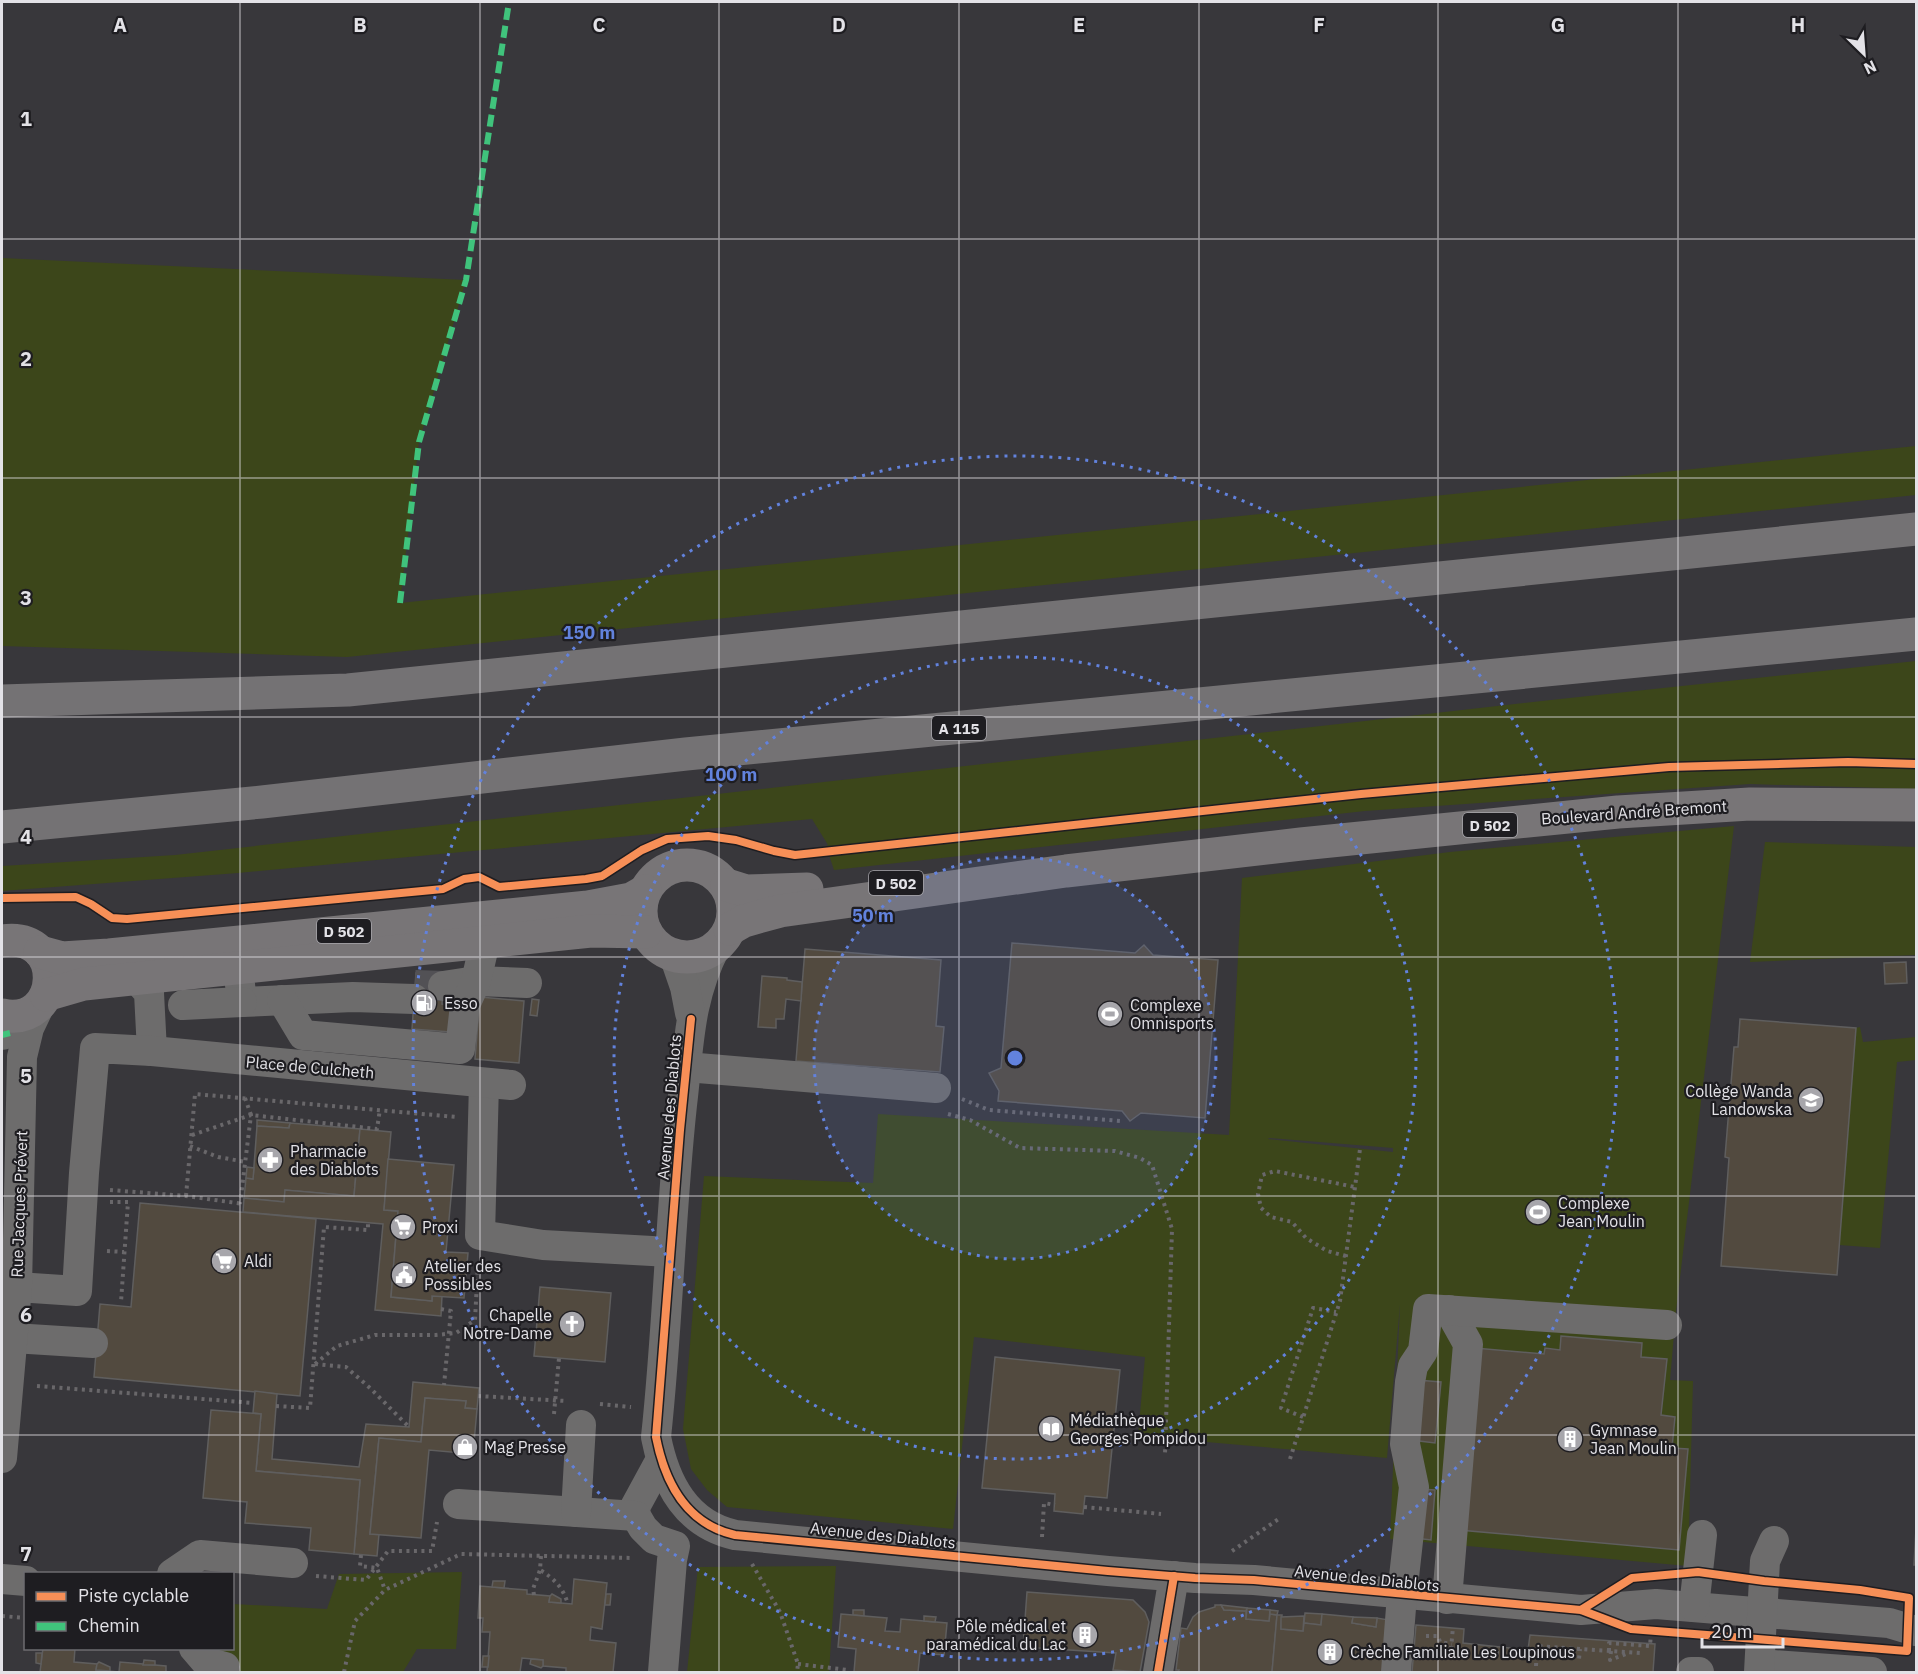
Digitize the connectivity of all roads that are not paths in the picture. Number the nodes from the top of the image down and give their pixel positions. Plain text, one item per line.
1 (1917, 529) edge
2 (1917, 634) edge
3 (2, 701) edge
4 (1917, 804) edge
5 (2, 827) edge
6 (1066, 871) junction
7 (727, 885) junction
8 (645, 891) junction
9 (646, 932) junction
10 (723, 938) junction
11 (2, 941) edge
12 (485, 942) junction
13 (40, 952) junction
14 (674, 955) junction
15 (238, 967) junction
16 (136, 978) junction
17 (527, 982) dead end
18 (443, 991) junction
19 (44, 999) junction
20 (282, 1000) junction
21 (242, 1002) junction
22 (183, 1005) dead end
23 (691, 1019) junction
24 (7, 1032) edge
25 (152, 1052) junction
26 (686, 1067) junction
27 (938, 1100) road end
28 (670, 1252) junction
29 (17, 1287) junction
30 (1449, 1310) junction
31 (1667, 1325) dead end
32 (13, 1338) junction
33 (93, 1343) dead end
34 (581, 1425) dead end
35 (2, 1458) edge
36 (660, 1461) junction
37 (458, 1504) road end
38 (576, 1512) junction
39 (636, 1516) junction
40 (728, 1533) junction
41 (1702, 1535) dead end
42 (1774, 1541) dead end
43 (673, 1553) junction
44 (304, 1570) road end
45 (174, 1572) edge
46 (1184, 1577) junction
47 (2, 1579) edge
48 (24, 1581) edge
49 (1402, 1595) junction
50 (1447, 1599) junction
51 (1694, 1607) junction
52 (1763, 1613) junction
53 (1917, 1631) edge
54 (196, 1650) edge
55 (225, 1667) dead end
56 (1759, 1668) edge
57 (663, 1672) edge
58 (1158, 1672) edge
59 (1396, 1672) edge
60 (1691, 1672) edge
61 (1699, 1672) edge
62 (1872, 1672) edge

1 - 3 highway
2 - 5 highway, A 115
4 - 6 main road, Boulevard André Bremont / D 502
6 - 7 main road, Boulevard André Bremont / D 502
6 - 10 main road, Boulevard André Bremont / D 502
7 - 8 main road
7 - 10 main road
8 - 9 main road
8 - 13 main road, D 502
9 - 12 main road, D 502
9 - 14 main road
10 - 14 main road
10 - 23 street, Avenue des Diablots
11 - 13 main road
12 - 15 main road, D 502
12 - 18 street
13 - 19 main road
14 - 23 street, Avenue des Diablots
15 - 16 main road, D 502
15 - 21 street
16 - 19 main road, D 502
16 - 25 street
17 - 18 street
18 - 20 street
18 - 20 street
19 - 24 main road
20 - 21 street
21 - 22 street
23 - 26 street, Avenue des Diablots
24 - 29 street, Rue Jacques Prévert
25 - 28 street, Place de Culcheth
25 - 29 street, Place de Culcheth
26 - 27 street
26 - 28 street, Avenue des Diablots
28 - 36 street, Avenue des Diablots
29 - 32 street, Rue Jacques Prévert
30 - 31 street
30 - 49 street
30 - 50 street
32 - 33 street
32 - 35 street, Rue Jacques Prévert
34 - 38 street
36 - 39 street
36 - 40 street, Avenue des Diablots
37 - 38 street
38 - 39 street
39 - 43 street
40 - 43 street
40 - 46 street, Avenue des Diablots
41 - 51 street
42 - 52 street
43 - 57 street
44 - 45 street
46 - 49 street, Avenue des Diablots
46 - 58 street
47 - 48 street
49 - 50 street, Avenue des Diablots
49 - 59 street
50 - 51 street, Avenue des Diablots
51 - 52 street, Avenue des Diablots
52 - 53 street, Avenue des Diablots
52 - 56 street
54 - 55 street
56 - 62 street
60 - 61 street

